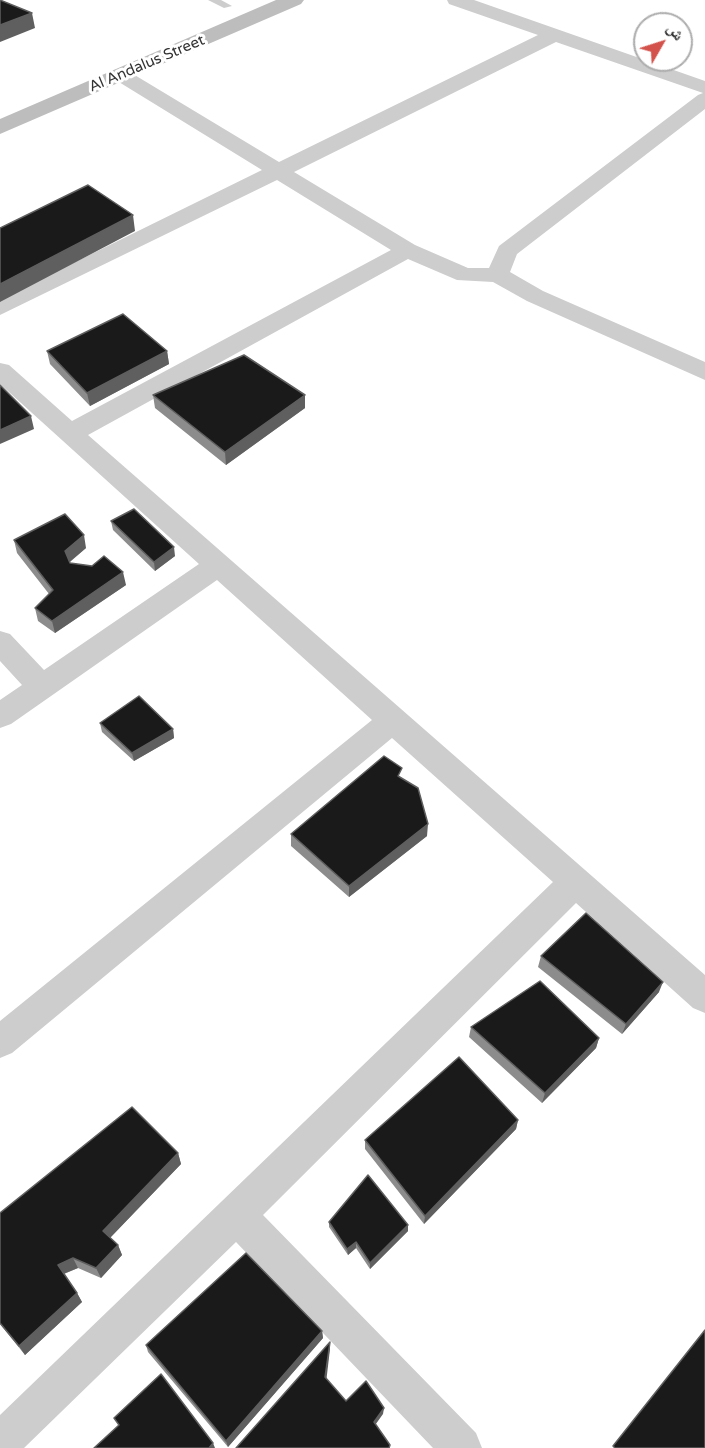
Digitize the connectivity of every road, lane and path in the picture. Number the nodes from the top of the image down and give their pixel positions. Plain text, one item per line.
1 (294, 0) edge
2 (456, 0) edge
3 (554, 35) junction
4 (121, 75) junction
5 (705, 88) edge
6 (705, 99) edge
7 (0, 127) edge
8 (278, 171) junction
9 (407, 249) junction
10 (498, 275) junction
11 (0, 308) edge
12 (0, 371) edge
13 (705, 372) edge
14 (70, 433) junction
15 (218, 565) junction
16 (0, 642) edge
17 (41, 687) junction
18 (0, 716) edge
19 (393, 720) junction
20 (575, 882) junction
21 (705, 997) edge
22 (0, 1042) edge
23 (237, 1215) junction
24 (0, 1443) edge
25 (461, 1448) edge

1 - 4 main road, Al Andalus Street
2 - 3 street
3 - 5 street
3 - 8 street
4 - 7 main road, Al Andalus Street
4 - 8 street
6 - 10 street
8 - 9 street
8 - 11 street
9 - 10 street
9 - 14 street
10 - 13 street
12 - 14 street
14 - 15 street
15 - 17 street
15 - 19 street
16 - 17 street
17 - 18 street
19 - 20 street
19 - 22 street
20 - 21 street
20 - 23 street
23 - 24 street
23 - 25 street

